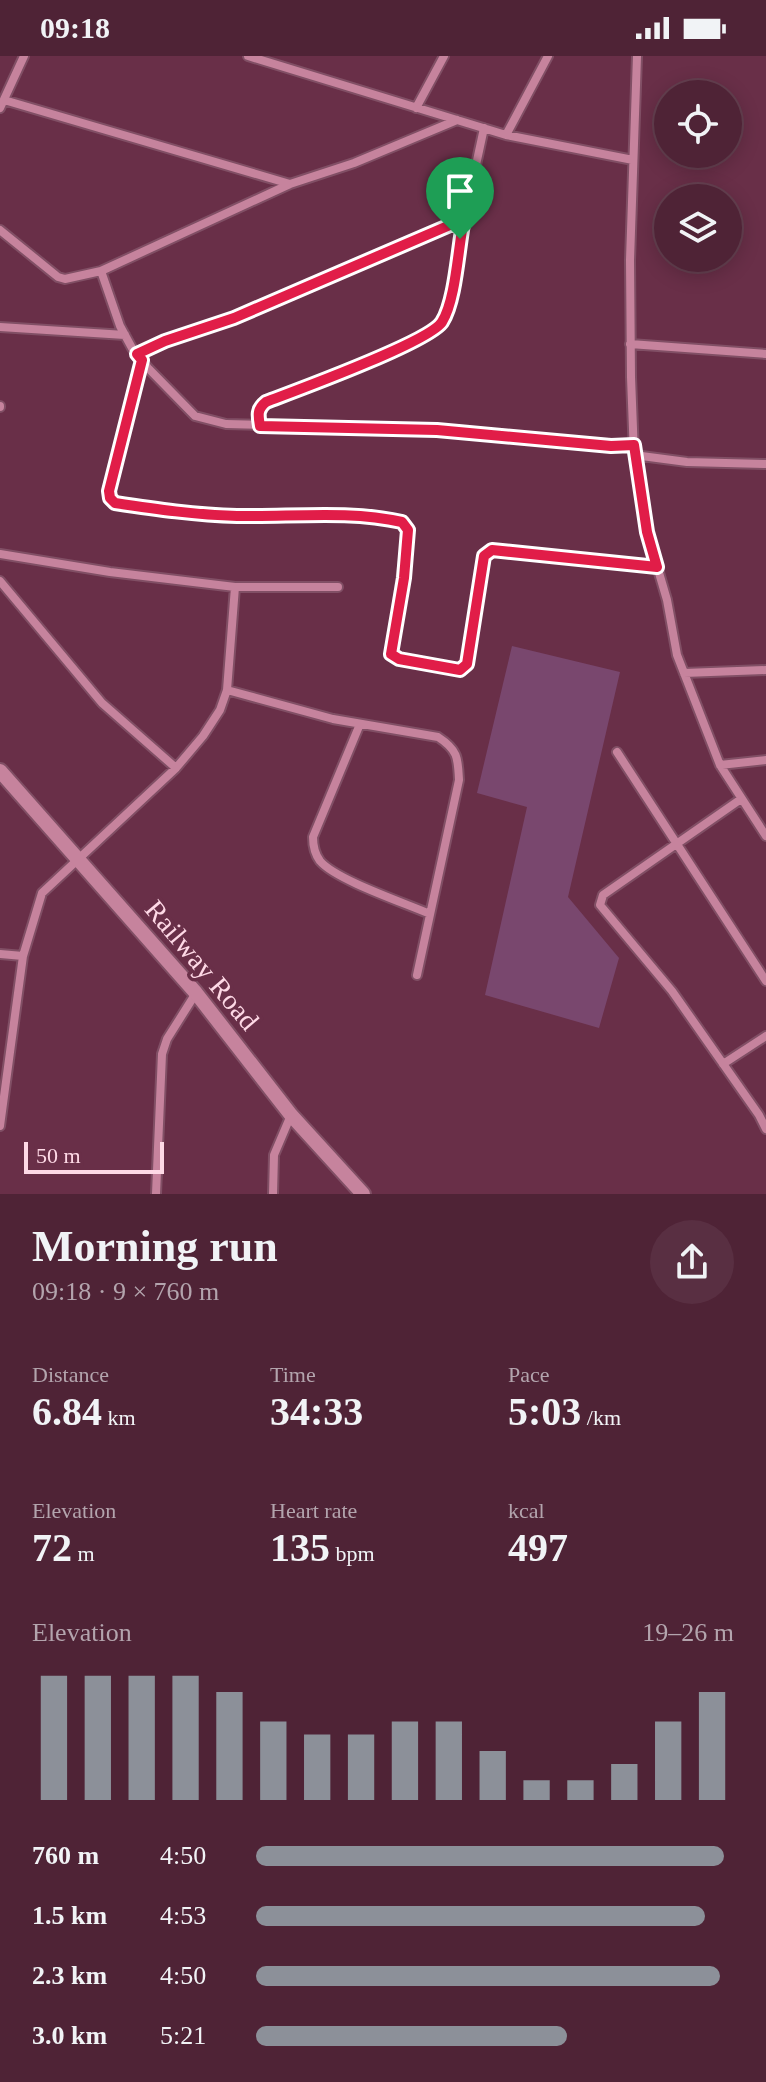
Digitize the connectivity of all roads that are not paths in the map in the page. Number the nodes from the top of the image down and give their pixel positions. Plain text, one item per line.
1 (24, 56) edge
2 (248, 56) edge
3 (444, 56) edge
4 (548, 56) edge
5 (637, 56) edge
6 (2, 104) edge
7 (416, 108) junction
8 (457, 120) junction
9 (484, 128) junction
10 (506, 135) junction
11 (633, 160) junction
12 (290, 184) junction
13 (464, 219) junction
14 (0, 230) edge
15 (101, 271) junction
16 (0, 327) edge
17 (125, 335) junction
18 (630, 344) junction
19 (766, 354) edge
20 (139, 357) junction
21 (260, 426) junction
22 (634, 450) junction
23 (766, 464) edge
24 (0, 554) edge
25 (657, 567) junction
26 (0, 581) edge
27 (235, 587) junction
28 (338, 587) dead end
29 (766, 670) edge
30 (684, 673) junction
31 (227, 690) junction
32 (360, 724) junction
33 (617, 752) dead end
34 (766, 760) edge
35 (720, 765) junction
36 (176, 768) junction
37 (0, 771) edge
38 (741, 799) junction
39 (766, 836) edge
40 (678, 843) junction
41 (77, 859) junction
42 (430, 914) junction
43 (0, 954) edge
44 (23, 956) junction
45 (417, 975) dead end
46 (766, 981) edge
47 (196, 993) junction
48 (766, 1036) edge
49 (723, 1064) junction
50 (291, 1115) junction
51 (0, 1126) edge
52 (766, 1129) edge
53 (156, 1194) edge
54 (273, 1194) edge
55 (363, 1194) edge

1 - 6 street
2 - 7 street
3 - 7 street
4 - 10 street
5 - 11 street
6 - 12 street
7 - 8 street
8 - 9 street
8 - 12 street
9 - 10 street
9 - 13 street
10 - 11 street
11 - 18 street
12 - 15 street
13 - 20 street
13 - 21 street
14 - 15 street
15 - 17 street
16 - 17 street
17 - 20 street
18 - 19 street
18 - 22 street
20 - 21 street
20 - 25 street
21 - 22 street
22 - 23 street
22 - 25 street
24 - 27 street
25 - 30 street
26 - 36 street
27 - 28 street
27 - 31 street
29 - 30 street
30 - 35 street
31 - 32 street
31 - 36 street
32 - 42 street
32 - 42 street
33 - 40 street
34 - 35 street
35 - 38 street
36 - 41 street
37 - 41 street, Railway Road
38 - 39 street
38 - 40 street
40 - 46 street
40 - 49 street
41 - 44 street
41 - 47 street, Railway Road
42 - 45 street
43 - 44 street
44 - 51 street
47 - 50 street, Railway Road
47 - 53 street
48 - 49 street
49 - 52 street
50 - 54 street
50 - 55 street, Railway Road

